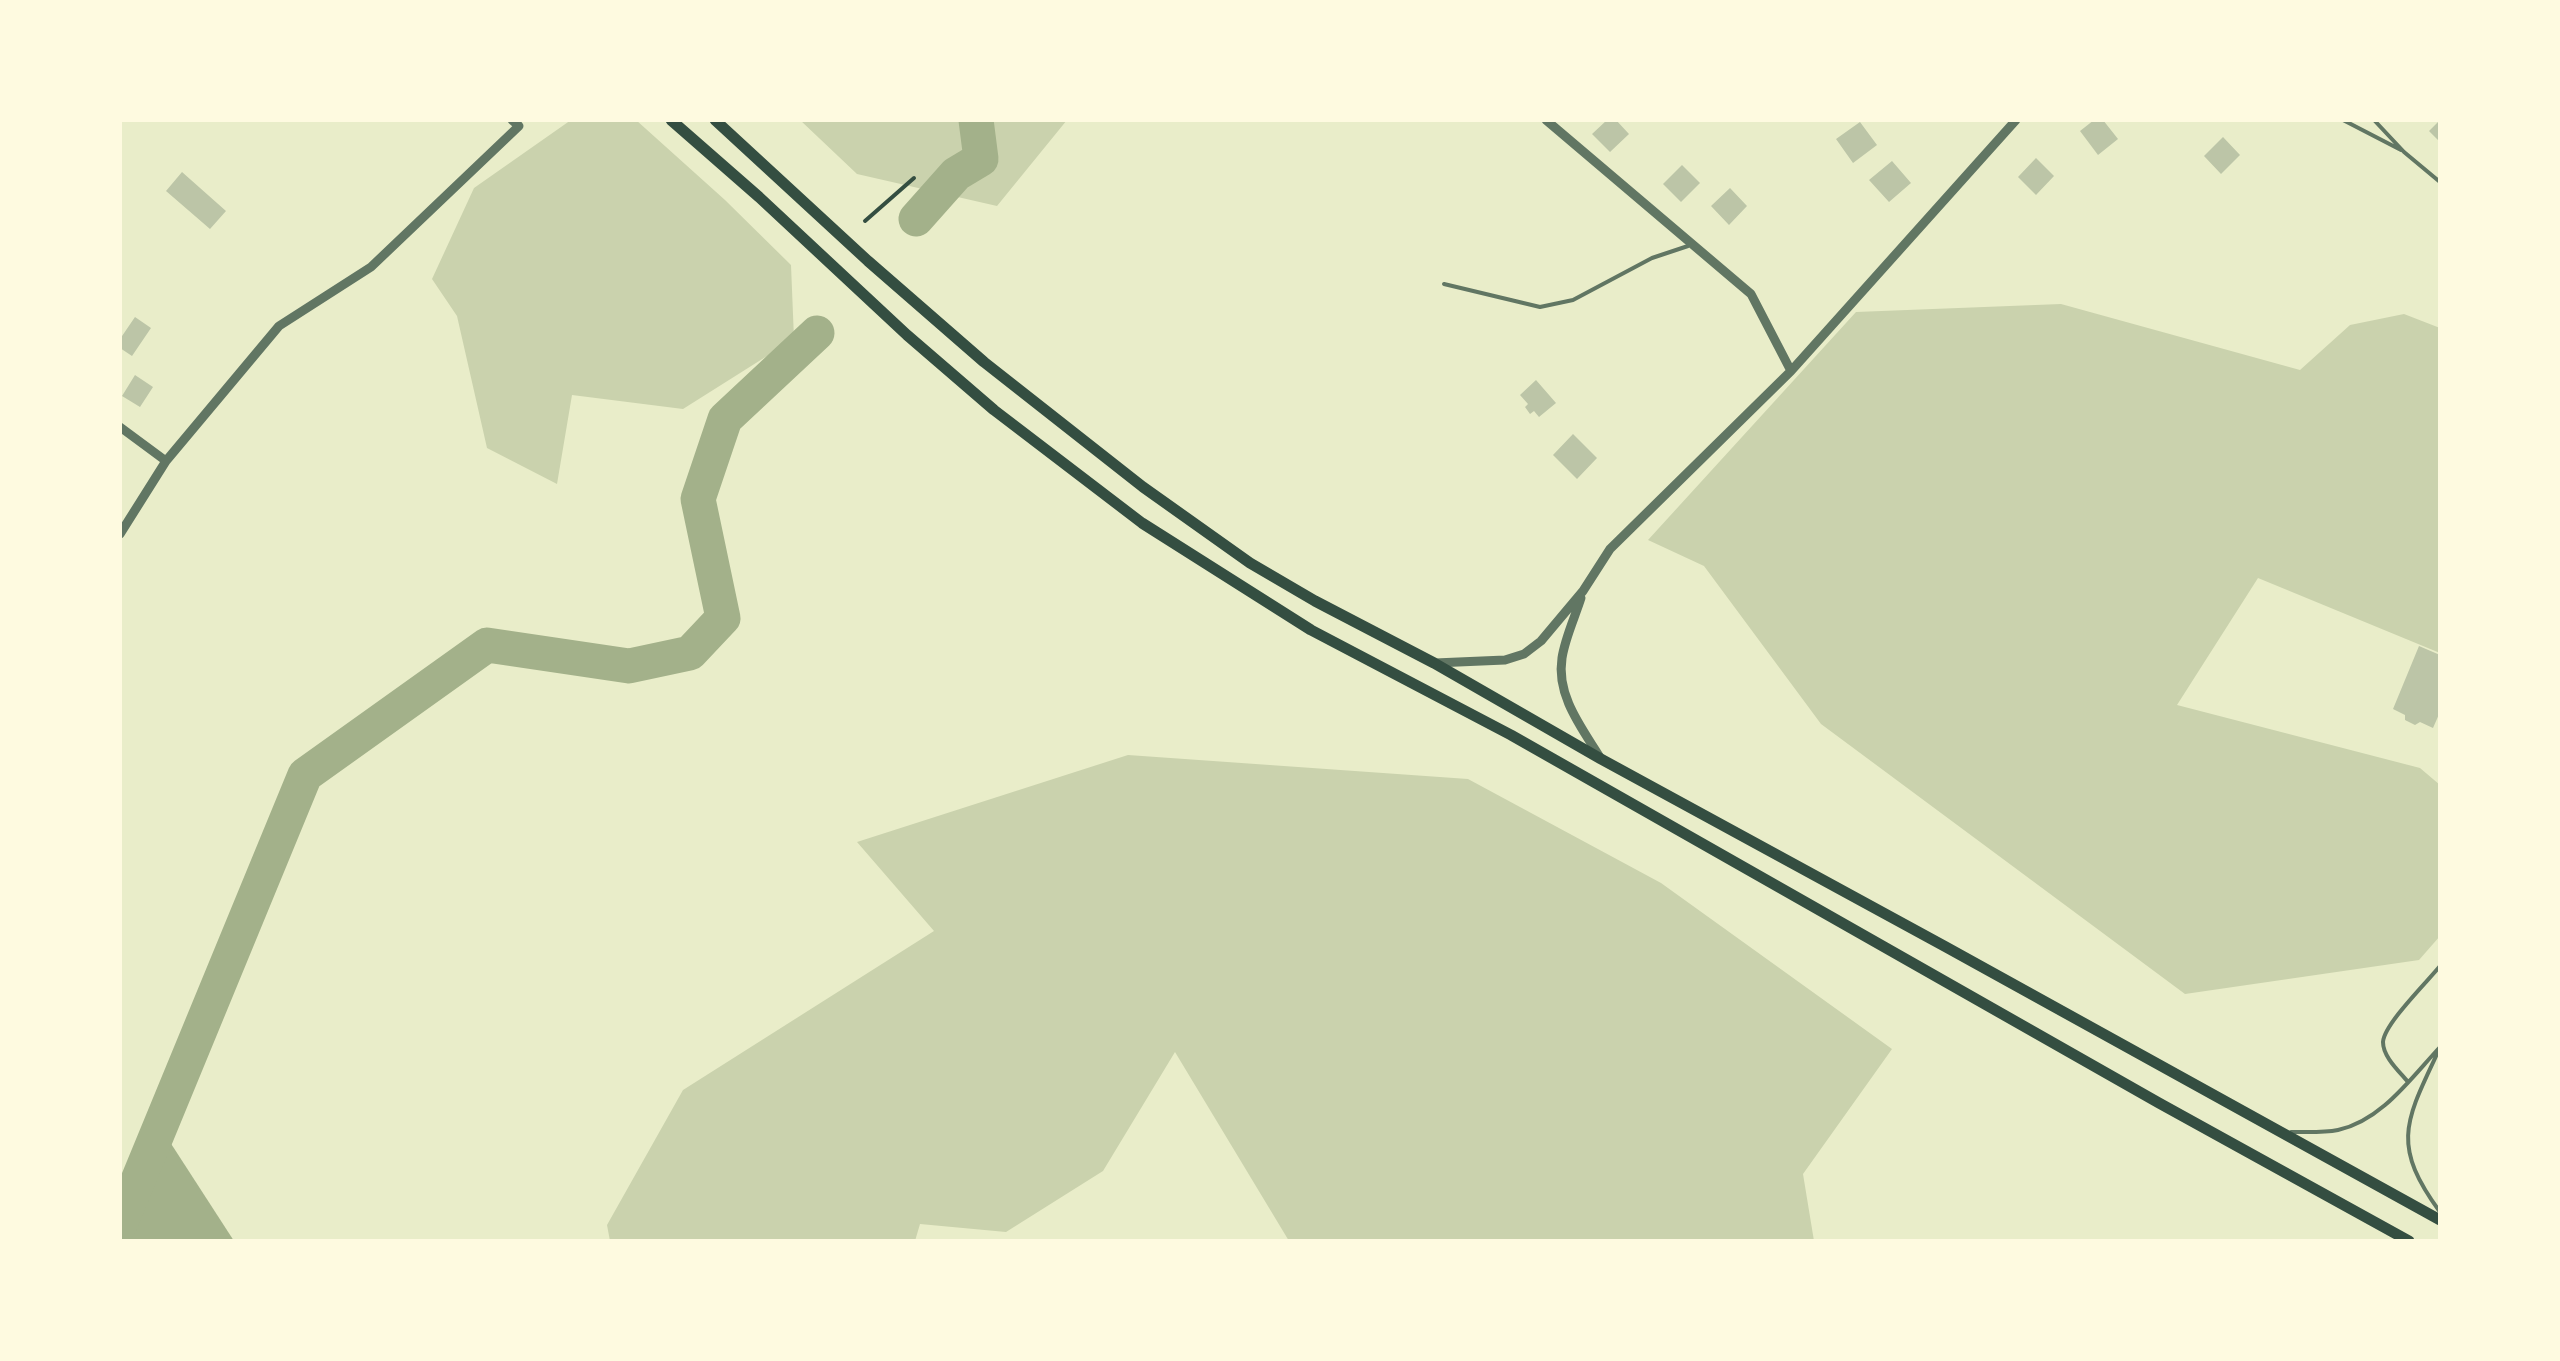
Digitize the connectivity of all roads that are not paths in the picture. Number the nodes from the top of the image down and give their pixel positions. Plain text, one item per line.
1 (670, 120) edge
2 (716, 120) edge
3 (1546, 120) edge
4 (2016, 120) edge
5 (2343, 120) edge
6 (2374, 120) edge
7 (515, 123) edge
8 (2404, 152) junction
9 (2440, 182) edge
10 (1692, 245) junction
11 (1444, 284) dead end
12 (1792, 371) junction
13 (120, 428) edge
14 (166, 461) junction
15 (120, 534) edge
16 (1583, 590) junction
17 (1434, 662) junction
18 (1601, 758) junction
19 (2440, 967) edge
20 (2440, 1048) edge
21 (2408, 1082) junction
22 (2280, 1132) junction
23 (2440, 1212) edge
24 (2440, 1220) edge
25 (2408, 1241) edge

1 - 25 main road
2 - 17 main road
3 - 10 street
4 - 12 street
5 - 8 lane
6 - 8 lane
7 - 14 street
8 - 9 lane
10 - 11 lane
10 - 12 street
12 - 16 street
13 - 14 street
14 - 15 street
16 - 17 street
16 - 18 street
17 - 18 main road
18 - 22 main road
19 - 21 lane
20 - 21 lane
20 - 23 lane
21 - 22 lane
22 - 24 main road

